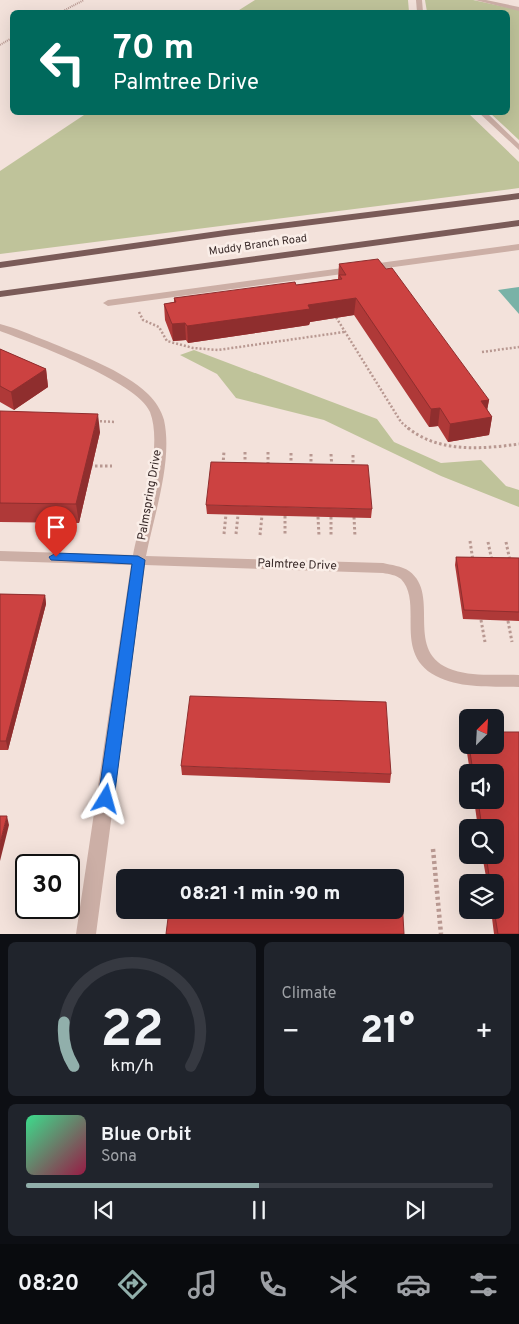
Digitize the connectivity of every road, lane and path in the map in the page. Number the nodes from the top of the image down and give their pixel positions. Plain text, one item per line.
1 (84, 0) edge
2 (478, 0) edge
3 (519, 9) edge
4 (65, 10) edge
5 (484, 115) edge
6 (519, 148) edge
7 (519, 196) edge
8 (519, 223) edge
9 (519, 247) edge
10 (0, 266) edge
11 (0, 294) edge
12 (134, 299) junction
13 (108, 303) dead end
14 (330, 308) edge
15 (0, 327) edge
16 (344, 332) junction
17 (519, 346) edge
18 (482, 352) dead end
19 (87, 421) edge
20 (116, 422) dead end
21 (519, 444) edge
22 (224, 451) dead end
23 (246, 452) dead end
24 (268, 452) dead end
25 (291, 453) dead end
26 (310, 454) dead end
27 (331, 454) dead end
28 (353, 455) dead end
29 (86, 466) edge
30 (112, 466) dead end
31 (222, 470) edge
32 (244, 471) edge
33 (268, 472) edge
34 (291, 472) edge
35 (311, 472) edge
36 (332, 473) edge
37 (353, 474) edge
38 (226, 514) edge
39 (238, 515) edge
40 (262, 515) edge
41 (285, 516) edge
42 (318, 517) edge
43 (331, 517) edge
44 (354, 517) edge
45 (224, 534) dead end
46 (236, 534) dead end
47 (260, 535) dead end
48 (285, 535) dead end
49 (319, 536) dead end
50 (331, 536) dead end
51 (355, 537) dead end
52 (470, 542) dead end
53 (488, 542) dead end
54 (506, 542) dead end
55 (0, 556) edge
56 (138, 560) junction
57 (474, 566) edge
58 (493, 566) edge
59 (511, 567) edge
60 (481, 620) edge
61 (508, 621) edge
62 (485, 642) dead end
63 (512, 642) dead end
64 (519, 681) edge
65 (433, 849) dead end
66 (86, 934) edge
67 (441, 934) edge

1 - 4 path
2 - 3 street
5 - 6 street
7 - 10 main road, Muddy Branch Road
8 - 11 main road, Muddy Branch Road
9 - 12 street
12 - 13 street
12 - 16 path
14 - 16 path
15 - 56 street, Palmspring Drive
16 - 21 path
17 - 18 path
19 - 20 path
22 - 31 path
23 - 32 path
24 - 33 path
25 - 34 path
26 - 35 path
27 - 36 path
28 - 37 path
29 - 30 path
38 - 45 path
39 - 46 path
40 - 47 path
41 - 48 path
42 - 49 path
43 - 50 path
44 - 51 path
52 - 57 path
53 - 58 path
54 - 59 path
55 - 56 street, Palmtree Drive
56 - 64 street, Palmtree Drive
56 - 66 street, Palmspring Drive
60 - 62 path
61 - 63 path
65 - 67 path

